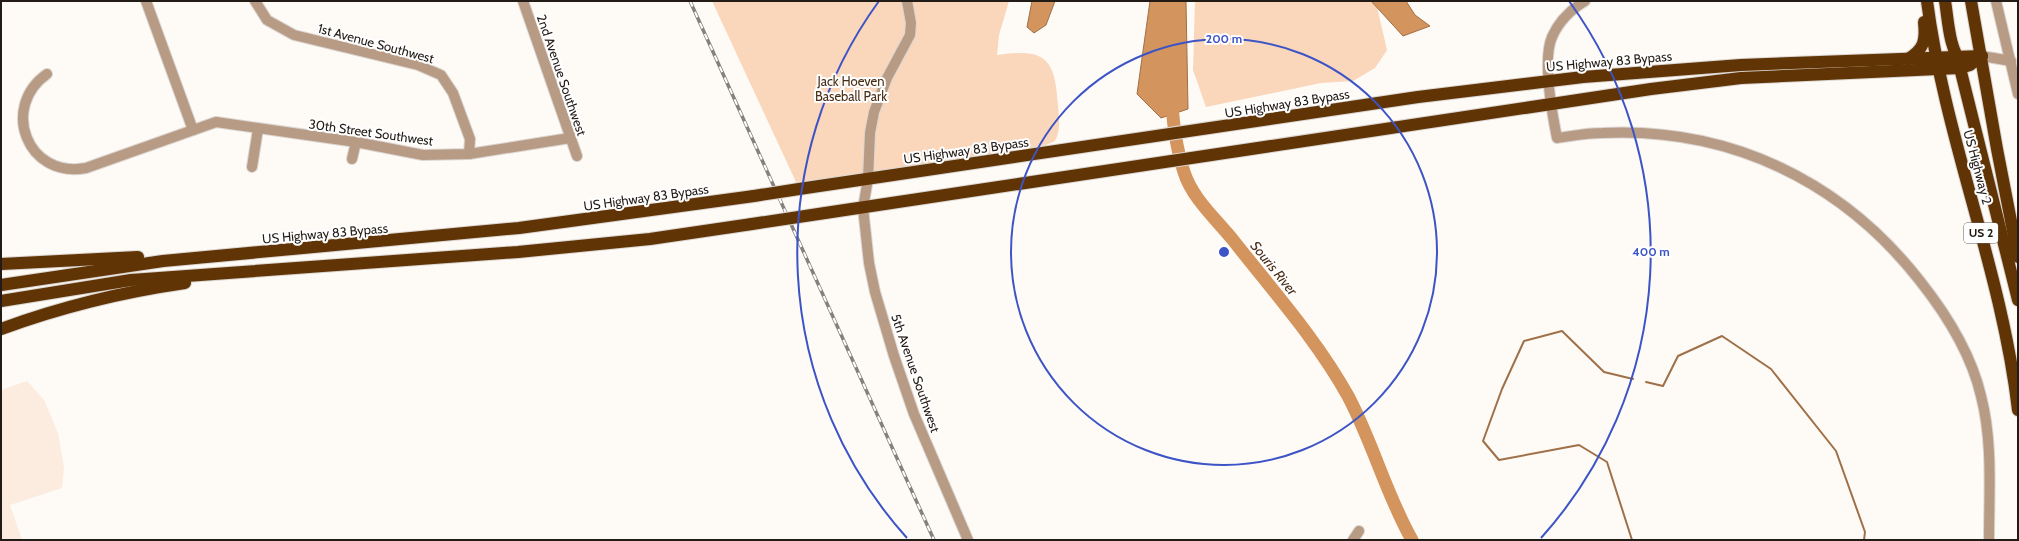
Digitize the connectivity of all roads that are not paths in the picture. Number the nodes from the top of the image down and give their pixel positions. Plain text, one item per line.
1 (146, 1) edge
2 (255, 1) edge
3 (523, 1) edge
4 (906, 1) edge
5 (1585, 1) edge
6 (1921, 1) edge
7 (1927, 1) edge
8 (1945, 1) edge
9 (1971, 1) edge
10 (1996, 1) edge
11 (1982, 56) junction
12 (1908, 60) junction
13 (1954, 61) junction
14 (2011, 61) junction
15 (1940, 70) junction
16 (47, 74) dead end
17 (1550, 80) junction
18 (2018, 94) edge
19 (1552, 104) junction
20 (258, 129) junction
21 (193, 130) junction
22 (570, 138) junction
23 (356, 142) junction
24 (469, 154) junction
25 (577, 156) dead end
26 (352, 159) dead end
27 (252, 167) dead end
28 (868, 179) junction
29 (862, 208) junction
30 (2018, 257) edge
31 (163, 261) junction
32 (1, 264) edge
33 (231, 272) junction
34 (1, 285) edge
35 (2018, 300) edge
36 (1, 301) edge
37 (1, 329) edge
38 (2018, 410) edge
39 (968, 540) edge
40 (1989, 540) edge

1 - 21 street
2 - 24 street, 1st Avenue Southwest
3 - 22 street, 2nd Avenue Southwest
4 - 28 street
5 - 17 street
6 - 12 highway
7 - 13 highway, US Highway 2 / US 2
8 - 13 highway
9 - 11 highway, US Highway 2 / US 2
10 - 14 street
11 - 13 highway
11 - 14 street
11 - 30 highway, US Highway 2 / US 2
12 - 13 highway, US Highway 83 Bypass
12 - 17 highway, US Highway 83 Bypass
13 - 15 highway, US Highway 2 / US 2
13 - 15 highway
13 - 35 highway
14 - 18 street
15 - 19 highway
15 - 38 highway, US Highway 2 / US 2
16 - 21 street, 30th Street Southwest
17 - 19 street
17 - 28 highway, US Highway 83 Bypass
19 - 29 highway
19 - 40 street
20 - 21 street, 30th Street Southwest
20 - 23 street, 30th Street Southwest
20 - 27 street
22 - 24 street, 30th Street Southwest
22 - 25 street, 2nd Avenue Southwest
23 - 24 street, 30th Street Southwest
23 - 26 street
28 - 29 street
28 - 31 highway, US Highway 83 Bypass, bridge
29 - 33 highway, bridge
29 - 39 street, 5th Avenue Southwest
31 - 32 highway
31 - 34 highway, US Highway 83 Bypass
33 - 36 highway
33 - 37 highway

